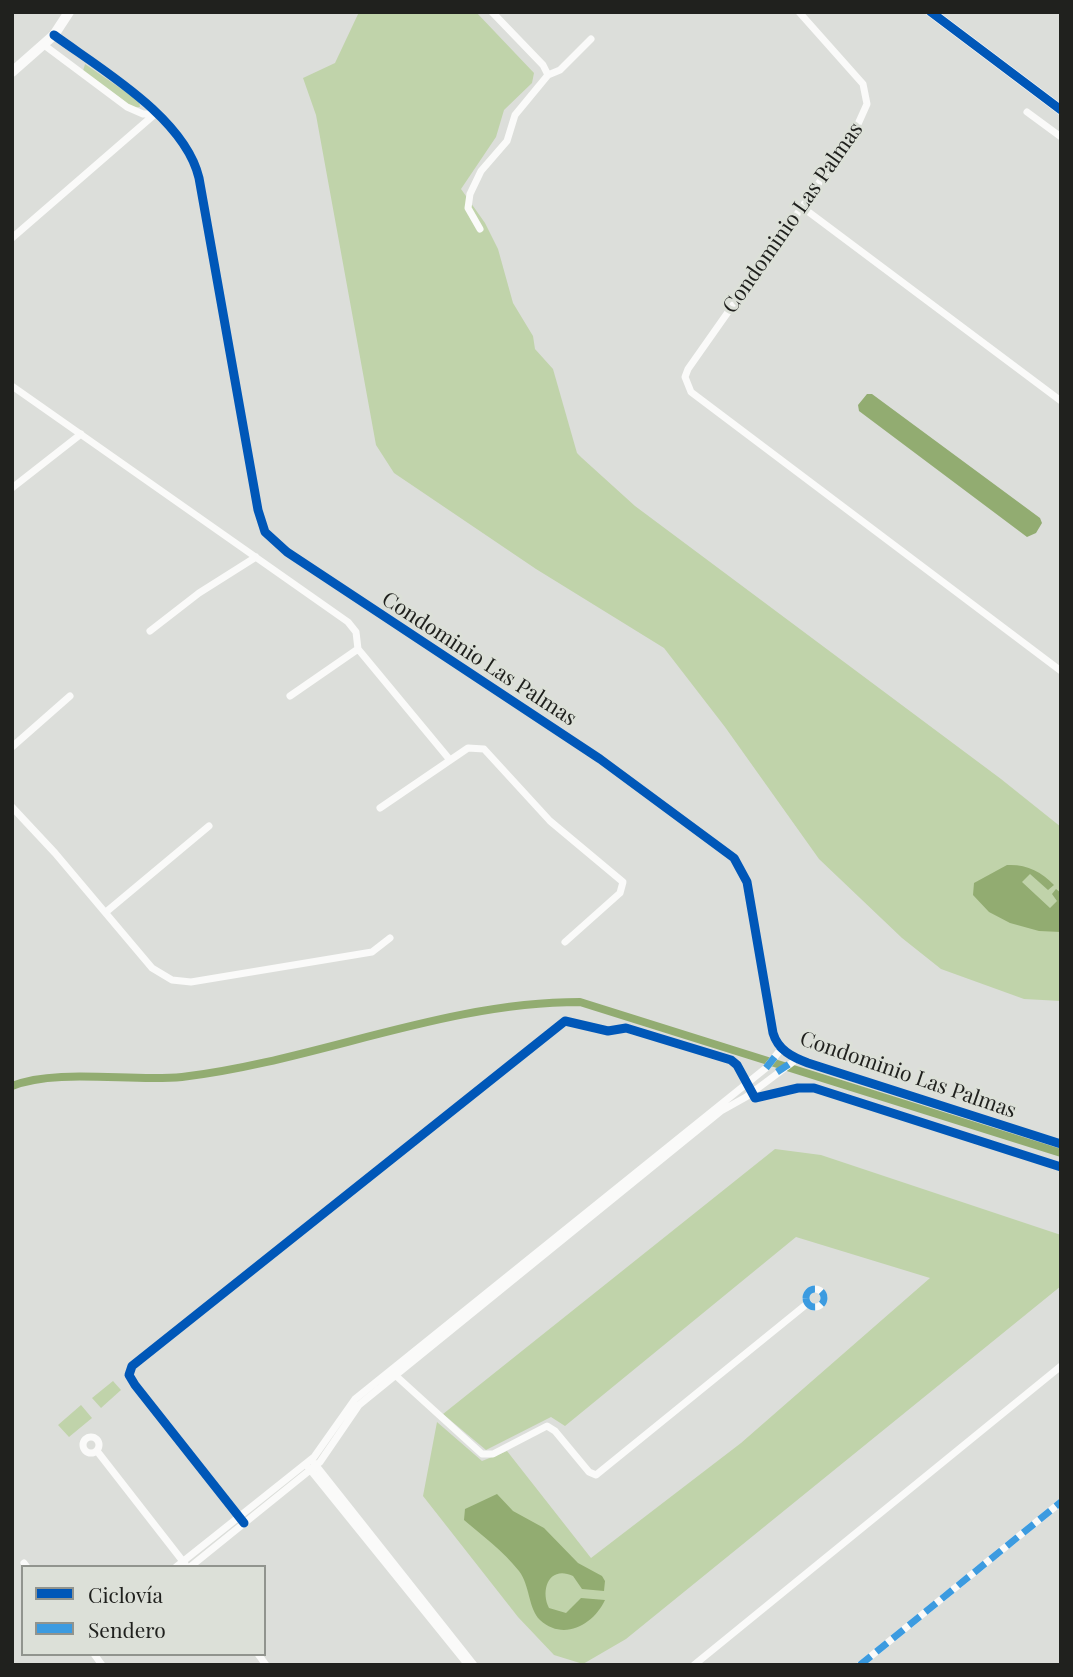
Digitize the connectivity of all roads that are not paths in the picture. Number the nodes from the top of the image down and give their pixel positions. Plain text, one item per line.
1 (69, 12) edge
2 (492, 12) edge
3 (799, 12) edge
4 (931, 12) edge
5 (54, 35) junction
6 (592, 39) dead end
7 (44, 45) junction
8 (12, 72) edge
9 (548, 75) junction
10 (1061, 110) edge
11 (1027, 112) dead end
12 (155, 114) junction
13 (1061, 137) edge
14 (802, 207) junction
15 (480, 229) dead end
16 (12, 238) edge
17 (12, 386) edge
18 (1061, 401) edge
19 (81, 434) junction
20 (12, 488) edge
21 (256, 557) junction
22 (150, 631) dead end
23 (358, 649) junction
24 (1061, 671) edge
25 (70, 696) dead end
26 (290, 696) dead end
27 (12, 747) edge
28 (450, 760) junction
29 (12, 807) edge
30 (380, 808) dead end
31 (209, 825) dead end
32 (106, 912) junction
33 (390, 938) dead end
34 (565, 942) dead end
35 (781, 1049) junction
36 (797, 1059) junction
37 (746, 1082) junction
38 (751, 1094) junction
39 (1061, 1144) edge
40 (1061, 1167) edge
41 (808, 1303) dead end
42 (1061, 1366) edge
43 (393, 1373) junction
44 (97, 1451) dead end
45 (311, 1465) junction
46 (1061, 1502) edge
47 (242, 1519) junction
48 (184, 1565) edge
49 (468, 1665) edge
50 (474, 1665) edge
51 (694, 1665) edge
52 (860, 1665) edge

1 - 5 main road
2 - 9 street
3 - 14 street, Condominio Las Palmas
4 - 10 main road
5 - 7 main road
5 - 12 street, Condominio Las Palmas
6 - 9 street
7 - 8 main road
7 - 12 street, Condominio Las Palmas
9 - 15 street
11 - 13 street
12 - 16 street
12 - 35 street, Condominio Las Palmas
14 - 18 street
14 - 24 street, Condominio Las Palmas
17 - 19 street
19 - 20 street
19 - 21 street
21 - 22 street
21 - 23 street
23 - 26 street
23 - 28 street
25 - 27 street
28 - 30 street
28 - 34 street
29 - 32 street
31 - 32 street
32 - 33 street
35 - 36 street, Condominio Las Palmas
35 - 37 street
36 - 38 street
36 - 39 street, Condominio Las Palmas
37 - 38 street
37 - 43 street
37 - 47 street
38 - 40 street
38 - 43 street
41 - 43 street
42 - 51 street
43 - 45 street
44 - 48 street
45 - 47 street
45 - 49 street
45 - 50 street
46 - 52 street
47 - 48 street

